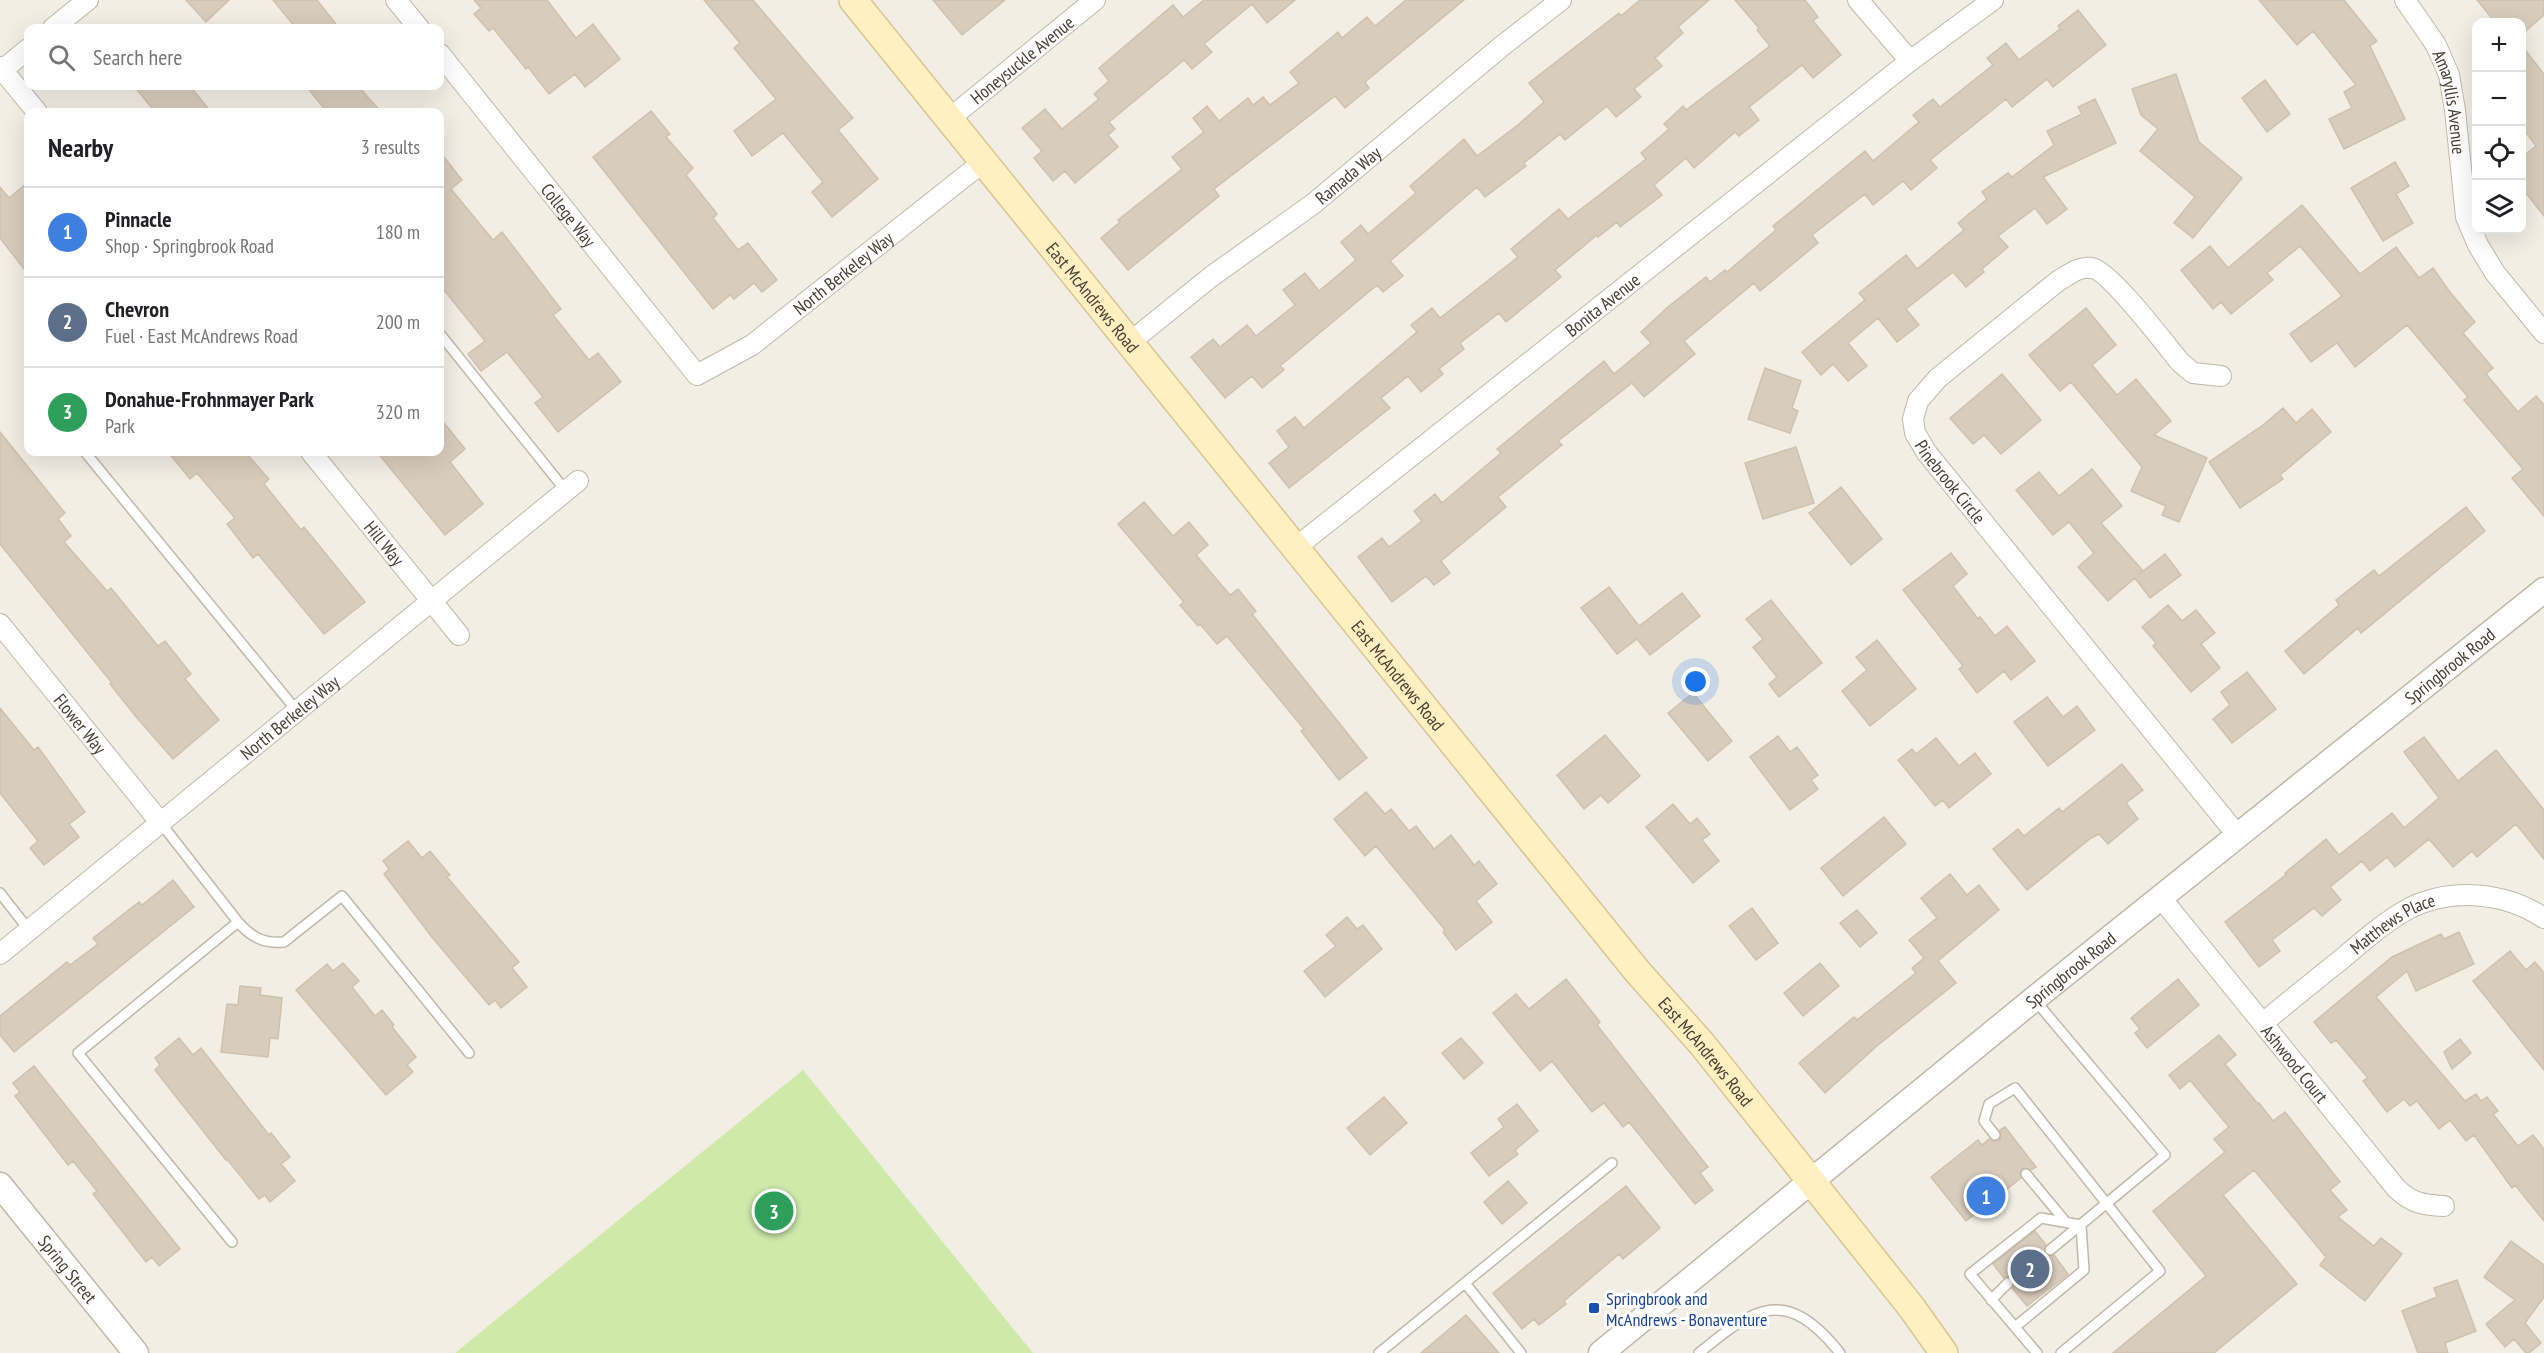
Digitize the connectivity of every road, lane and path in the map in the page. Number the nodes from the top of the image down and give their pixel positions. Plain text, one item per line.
1 (88, 0) edge
2 (396, 0) edge
3 (853, 0) edge
4 (1095, 0) edge
5 (1562, 0) edge
6 (1858, 0) edge
7 (1993, 0) edge
8 (2405, 0) edge
9 (58, 24) edge
10 (416, 24) edge
11 (24, 52) edge
12 (444, 59) edge
13 (1910, 61) junction
14 (1, 70) edge
15 (34, 108) edge
16 (949, 119) junction
17 (983, 162) junction
18 (2544, 333) edge
19 (444, 339) edge
20 (1129, 343) junction
21 (697, 375) joint
22 (2221, 376) dead end
23 (88, 456) edge
24 (314, 456) edge
25 (572, 486) joint
26 (1295, 548) junction
27 (2544, 590) edge
28 (432, 601) junction
29 (0, 624) edge
30 (459, 635) dead end
31 (297, 711) junction
32 (160, 822) junction
33 (2238, 836) junction
34 (0, 893) edge
35 (2161, 898) junction
36 (2544, 918) edge
37 (238, 922) junction
38 (29, 930) junction
39 (0, 954) edge
40 (2034, 999) junction
41 (2264, 1023) junction
42 (469, 1053) dead end
43 (1995, 1135) dead end
44 (1612, 1163) dead end
45 (2026, 1174) dead end
46 (1810, 1181) junction
47 (0, 1185) edge
48 (2107, 1204) junction
49 (2444, 1206) dead end
50 (2065, 1221) junction
51 (2080, 1225) junction
52 (232, 1242) dead end
53 (2050, 1250) dead end
54 (1465, 1283) junction
55 (2008, 1283) dead end
56 (1990, 1300) junction
57 (2014, 1328) junction
58 (136, 1353) edge
59 (1379, 1353) edge
60 (1521, 1353) edge
61 (1601, 1353) edge
62 (1699, 1353) edge
63 (1840, 1353) edge
64 (1944, 1353) edge
65 (2037, 1353) edge
66 (2061, 1353) edge

1 - 9 street
2 - 10 street
3 - 16 main road, East McAndrews Road
4 - 16 street, Honeysuckle Avenue
5 - 20 street, Ramada Way
6 - 13 street
7 - 13 street, Bonita Avenue
8 - 18 street, Amaryllis Avenue
11 - 14 street
12 - 21 street, College Way
13 - 26 street, Bonita Avenue
14 - 15 street
16 - 17 main road, East McAndrews Road
17 - 20 main road, East McAndrews Road
17 - 21 street, North Berkeley Way
19 - 25 lane
20 - 26 main road, East McAndrews Road
22 - 33 street, Pinebrook Circle
23 - 31 lane
24 - 28 street, Hill Way
25 - 28 street, North Berkeley Way
26 - 46 main road, East McAndrews Road
27 - 33 street, Springbrook Road
28 - 30 street, Hill Way
28 - 31 street, North Berkeley Way
29 - 32 street, Flower Way
31 - 32 street, North Berkeley Way
32 - 37 lane
32 - 38 street, North Berkeley Way
33 - 35 street, Springbrook Road
34 - 38 lane
35 - 40 street, Springbrook Road
35 - 41 street, Ashwood Court
36 - 41 street, Matthews Place
37 - 42 lane
37 - 52 lane
38 - 39 street, North Berkeley Way
40 - 46 street, Springbrook Road
40 - 48 lane
41 - 49 street, Ashwood Court
43 - 48 lane
44 - 54 lane
45 - 50 lane
46 - 61 street, Springbrook Road
46 - 64 main road, East McAndrews Road
47 - 58 street, Spring Street
48 - 51 lane
48 - 66 lane
50 - 51 lane
50 - 56 lane
51 - 53 lane
51 - 57 lane
54 - 59 lane
54 - 60 lane
55 - 56 lane
56 - 57 lane
57 - 65 lane
62 - 63 lane

